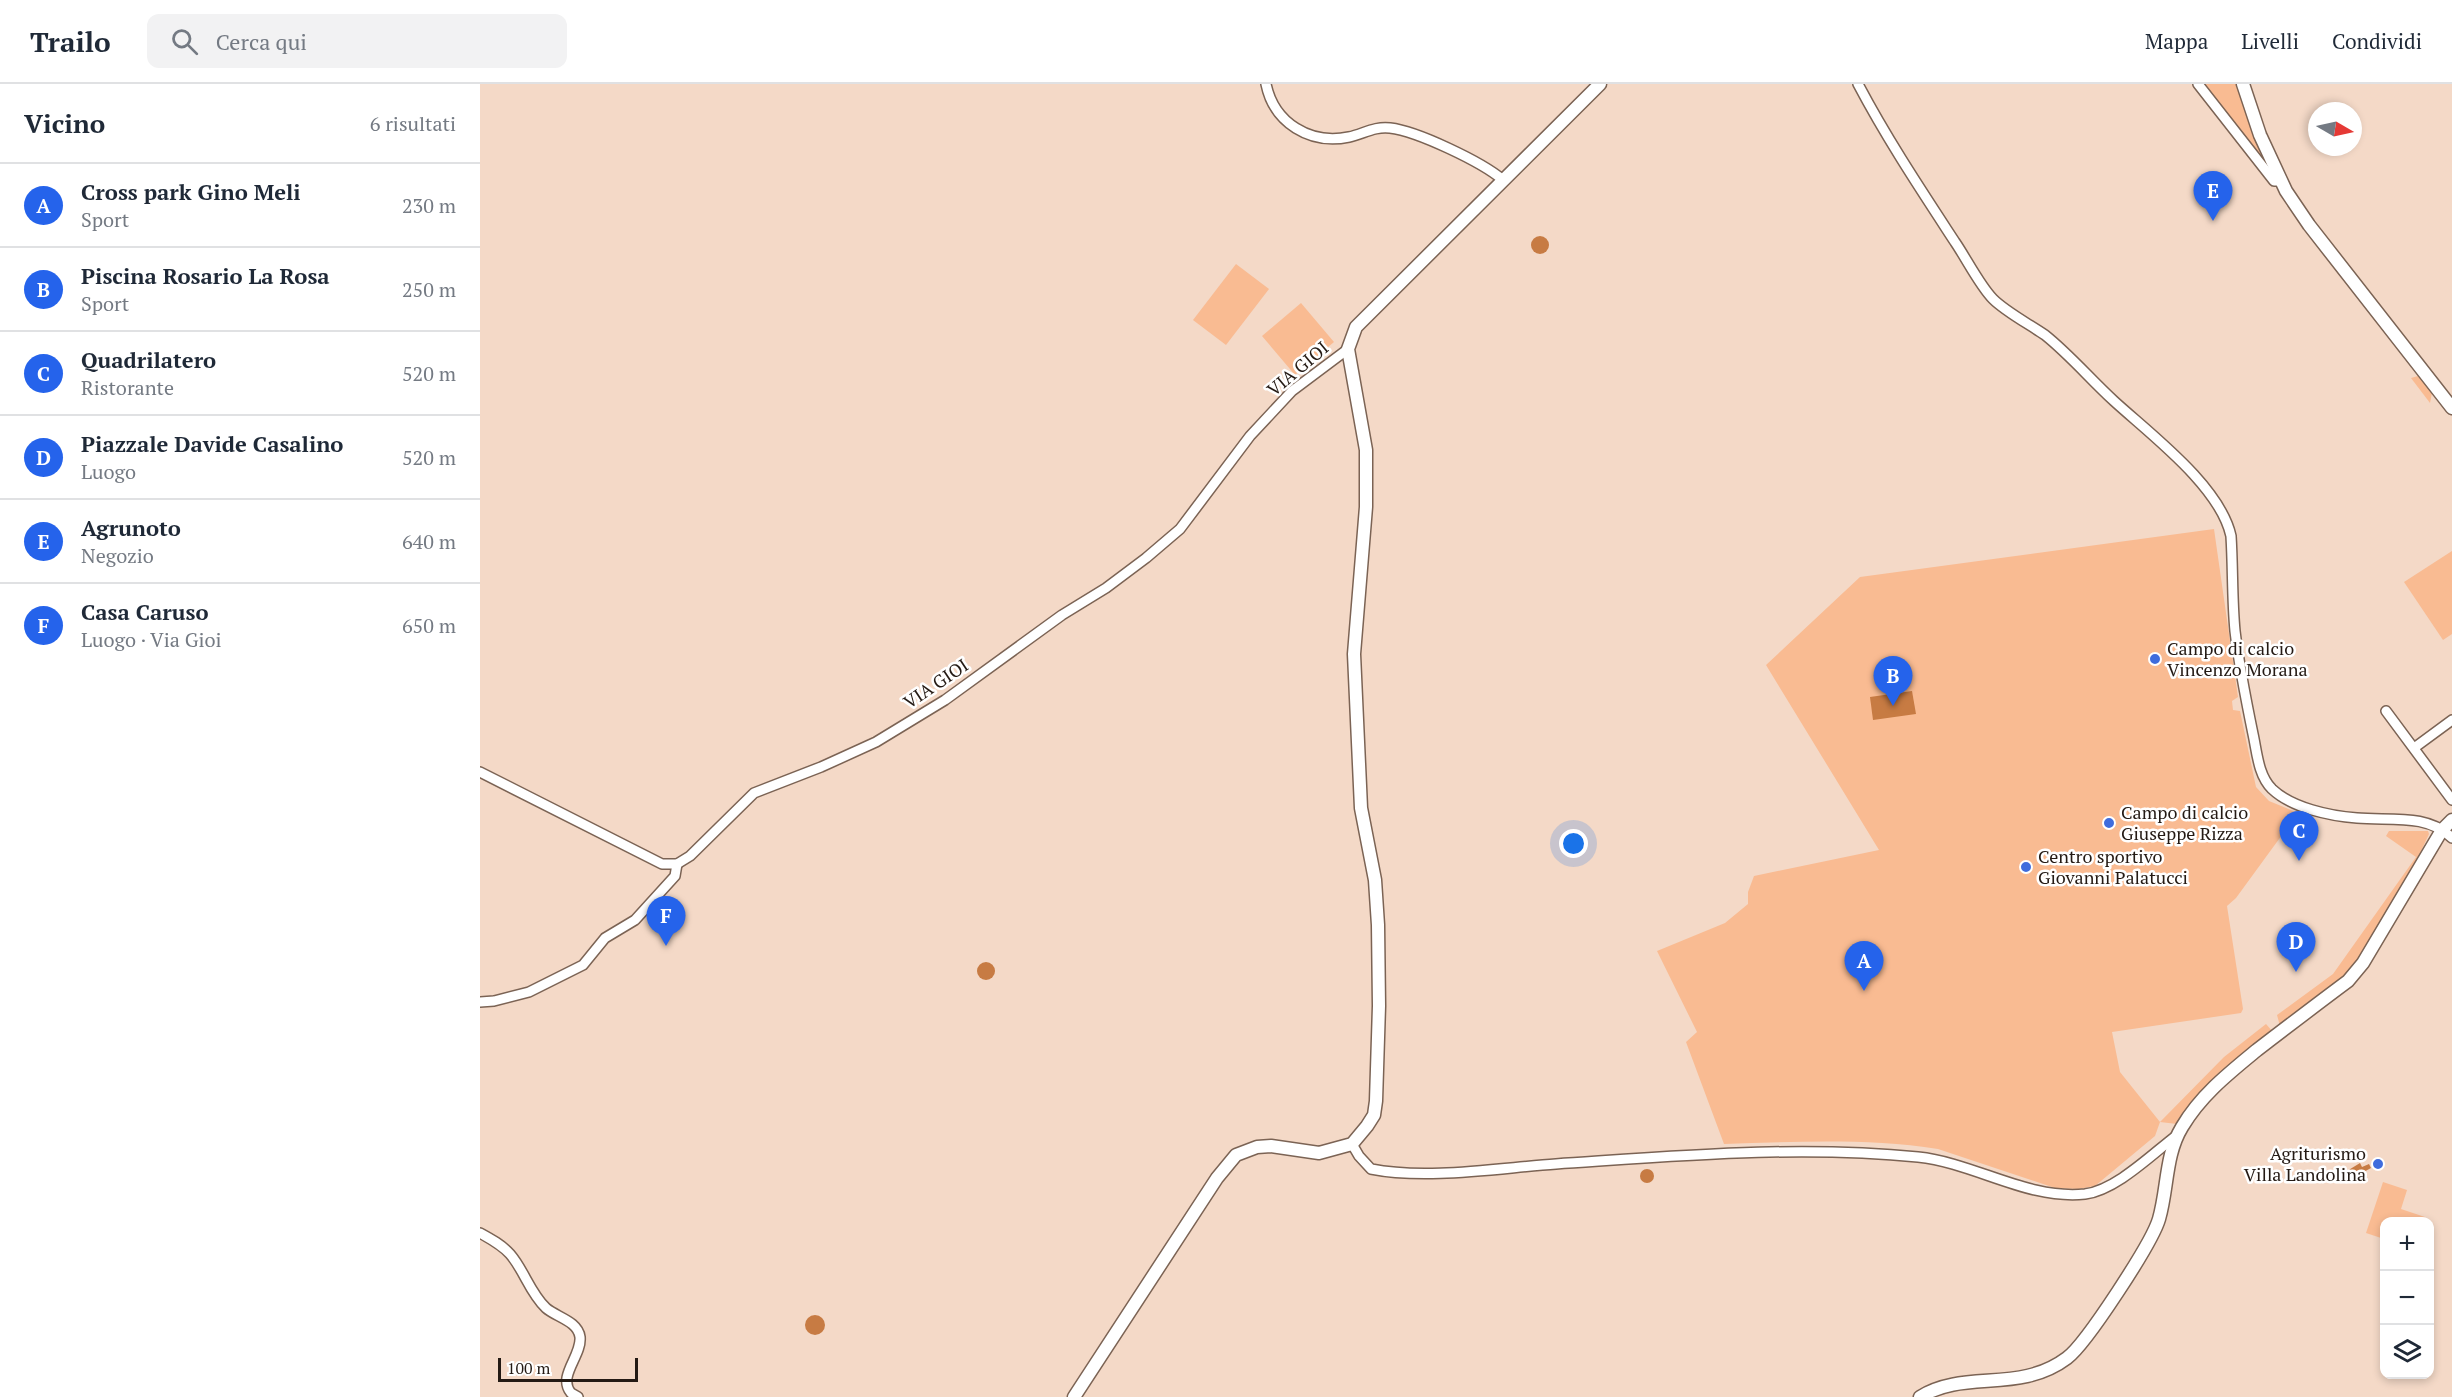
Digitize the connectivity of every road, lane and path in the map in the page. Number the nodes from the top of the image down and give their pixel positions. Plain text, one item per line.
1 (1266, 84) edge
2 (1600, 84) edge
3 (1858, 84) edge
4 (2198, 84) edge
5 (2243, 84) edge
6 (1503, 180) junction
7 (2281, 181) junction
8 (1348, 349) junction
9 (2452, 408) edge
10 (2386, 711) dead end
11 (2452, 720) edge
12 (2414, 748) junction
13 (480, 772) edge
14 (2452, 800) edge
15 (2452, 820) edge
16 (2447, 834) edge
17 (677, 864) junction
18 (480, 1002) edge
19 (2176, 1137) junction
20 (1352, 1144) junction
21 (480, 1233) edge
22 (578, 1397) edge
23 (1074, 1397) edge
24 (1920, 1397) edge

1 - 6 street
2 - 6 street
3 - 16 street
4 - 7 street
5 - 7 street
6 - 8 street
7 - 9 street
8 - 17 street, VIA GIOI
8 - 20 street
10 - 12 street
11 - 12 street
12 - 14 street
13 - 17 street
15 - 16 street
16 - 19 street
17 - 18 street
19 - 20 street
19 - 24 street
20 - 23 street
21 - 22 street

